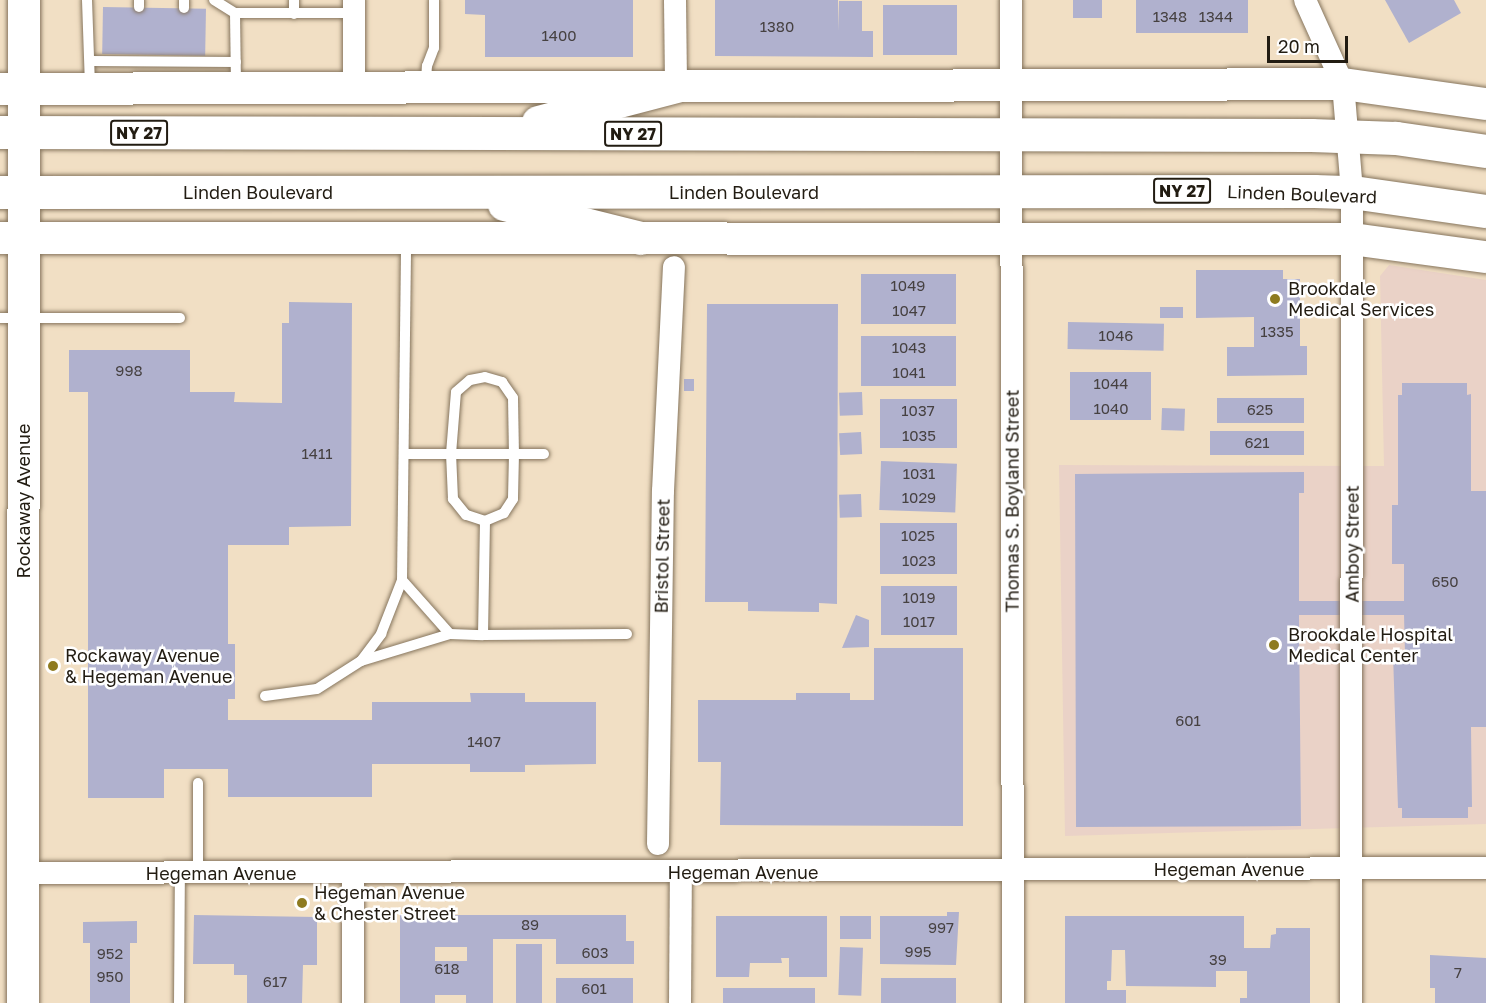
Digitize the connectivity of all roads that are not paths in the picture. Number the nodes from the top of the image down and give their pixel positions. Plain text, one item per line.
1 (24, 0) edge
2 (87, 0) edge
3 (214, 0) edge
4 (294, 0) edge
5 (434, 0) edge
6 (675, 0) edge
7 (1011, 0) edge
8 (1305, 0) edge
9 (354, 6) edge
10 (236, 13) junction
11 (294, 14) junction
12 (90, 75) junction
13 (236, 75) junction
14 (1343, 84) junction
15 (676, 86) junction
16 (1011, 86) junction
17 (354, 87) junction
18 (426, 87) junction
19 (12, 89) edge
20 (1486, 104) edge
21 (12, 132) edge
22 (493, 133) junction
23 (1012, 135) junction
24 (1347, 135) junction
25 (1486, 151) edge
26 (12, 192) edge
27 (456, 192) junction
28 (1012, 192) junction
29 (1352, 192) junction
30 (1486, 211) edge
31 (12, 238) edge
32 (406, 238) junction
33 (640, 238) junction
34 (1012, 238) junction
35 (1352, 239) junction
36 (1486, 257) edge
37 (674, 267) dead end
38 (12, 318) edge
39 (180, 318) dead end
40 (405, 454) junction
41 (451, 454) junction
42 (514, 454) junction
43 (544, 454) dead end
44 (485, 521) junction
45 (402, 580) junction
46 (450, 634) junction
47 (483, 634) junction
48 (627, 634) dead end
49 (361, 661) junction
50 (265, 696) dead end
51 (198, 783) dead end
52 (658, 844) dead end
53 (1351, 868) junction
54 (1486, 868) edge
55 (1013, 871) junction
56 (11, 873) edge
57 (189, 873) junction
58 (353, 873) junction
59 (681, 873) junction
60 (23, 1003) edge
61 (179, 1003) edge
62 (353, 1003) edge
63 (680, 1003) edge
64 (1013, 1003) edge
65 (1351, 1003) edge

1 - 19 street, Rockaway Avenue
2 - 12 lane
3 - 10 lane
4 - 11 lane
5 - 18 lane
6 - 15 street
7 - 16 street, Thomas S. Boyland Street
8 - 14 street, Amboy Street
9 - 11 lane
9 - 17 street
10 - 11 lane
10 - 13 lane
12 - 13 street
12 - 13 lane
12 - 19 street
13 - 17 street
14 - 16 street
14 - 20 street
14 - 24 street, Amboy Street
15 - 16 street
15 - 18 street
15 - 22 highway
16 - 23 street, Thomas S. Boyland Street
17 - 18 street
19 - 21 street, Rockaway Avenue
21 - 22 highway, NY 27
21 - 26 street, Rockaway Avenue
22 - 23 highway, NY 27
23 - 24 highway, NY 27
23 - 28 street, Thomas S. Boyland Street
24 - 25 highway, NY 27
24 - 29 street, Amboy Street
26 - 27 highway, Linden Boulevard / NY 27
26 - 31 street, Rockaway Avenue
27 - 28 highway, Linden Boulevard / NY 27
27 - 33 highway
28 - 29 highway, Linden Boulevard / NY 27
28 - 34 street, Thomas S. Boyland Street
29 - 30 highway, Linden Boulevard / NY 27
29 - 35 street, Amboy Street
31 - 32 street
31 - 38 street, Rockaway Avenue
32 - 33 street
32 - 40 lane
33 - 34 street
34 - 35 street
34 - 55 street, Thomas S. Boyland Street
35 - 36 street
35 - 53 street, Amboy Street
37 - 52 street, Bristol Street
38 - 39 lane
38 - 56 street, Rockaway Avenue
40 - 41 lane
40 - 45 lane
41 - 42 lane
41 - 42 lane
41 - 44 lane
42 - 43 lane
42 - 44 lane
44 - 47 lane
45 - 46 lane
45 - 49 lane
46 - 47 lane
46 - 49 lane
47 - 48 lane
49 - 50 lane
51 - 57 lane
53 - 54 street, Hegeman Avenue
53 - 55 street, Hegeman Avenue
53 - 65 street, Amboy Street
55 - 59 street, Hegeman Avenue
55 - 64 street, Thomas S. Boyland Street
56 - 57 street, Hegeman Avenue
56 - 60 street, Rockaway Avenue
57 - 58 street, Hegeman Avenue
57 - 61 lane
58 - 59 street, Hegeman Avenue
58 - 62 street
59 - 63 street

